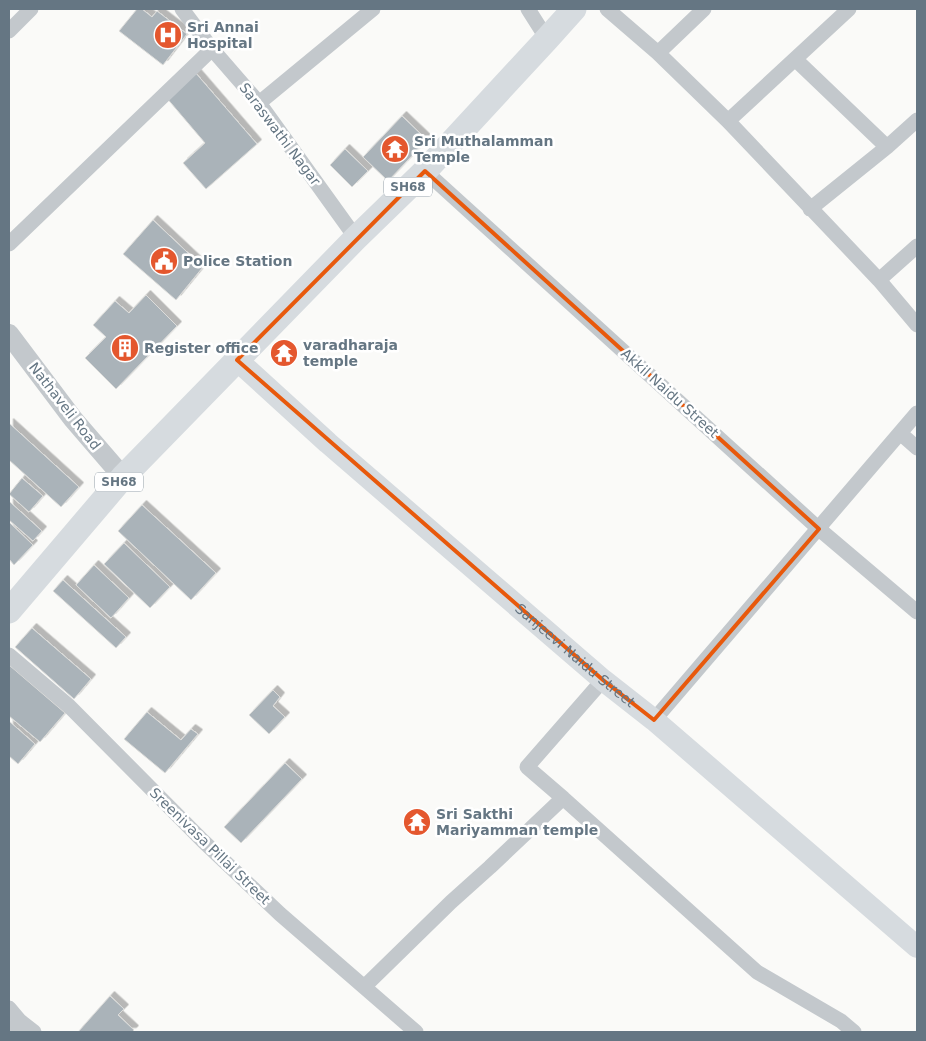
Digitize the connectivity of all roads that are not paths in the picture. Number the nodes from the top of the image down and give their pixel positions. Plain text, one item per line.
1 (31, 9) edge
2 (182, 9) edge
3 (373, 9) edge
4 (528, 9) edge
5 (574, 9) edge
6 (607, 9) edge
7 (704, 9) edge
8 (850, 9) edge
9 (9, 31) edge
10 (548, 39) junction
11 (212, 49) junction
12 (658, 53) junction
13 (795, 59) junction
14 (259, 103) junction
15 (917, 120) edge
16 (728, 121) junction
17 (887, 147) junction
18 (425, 172) junction
19 (810, 209) junction
20 (356, 238) junction
21 (9, 244) edge
22 (917, 246) edge
23 (879, 280) junction
24 (917, 325) edge
25 (9, 334) edge
26 (237, 360) junction
27 (917, 413) edge
28 (900, 433) junction
29 (917, 448) edge
30 (123, 477) junction
31 (819, 529) junction
32 (9, 611) edge
33 (917, 612) edge
34 (9, 655) edge
35 (603, 680) junction
36 (654, 720) junction
37 (563, 798) junction
38 (917, 947) edge
39 (364, 987) junction
40 (9, 1008) edge
41 (20, 1021) junction
42 (9, 1032) edge
43 (34, 1032) edge
44 (416, 1032) edge
45 (854, 1032) edge

1 - 9 street
2 - 11 street, Saraswathi Nagar
3 - 14 street
4 - 10 street
5 - 10 main road, SH68
6 - 12 street
7 - 12 street
8 - 13 street
10 - 18 main road, SH68
11 - 14 street, Saraswathi Nagar
11 - 21 street
12 - 16 street
13 - 16 street
13 - 17 street
14 - 20 street, Saraswathi Nagar
15 - 17 street
16 - 19 street
17 - 19 street
18 - 20 main road, SH68
18 - 31 street, Akkil Naidu Street
19 - 23 street
20 - 26 main road, SH68
22 - 23 street
23 - 24 street
25 - 30 street, Nathaveli Road
26 - 30 main road, SH68
26 - 35 main road, Sanjeevi Naidu Street
27 - 28 street
28 - 29 street
28 - 31 street
30 - 32 main road, SH68
31 - 33 street, Akkil Naidu Street
31 - 36 street
34 - 39 street, Sreenivasa Pillai Street
35 - 36 main road, Sanjeevi Naidu Street
35 - 37 street
36 - 38 main road, Sanjeevi Naidu Street
37 - 39 street
37 - 45 street
39 - 44 street, Sreenivasa Pillai Street
40 - 41 street
41 - 42 street
41 - 43 street

